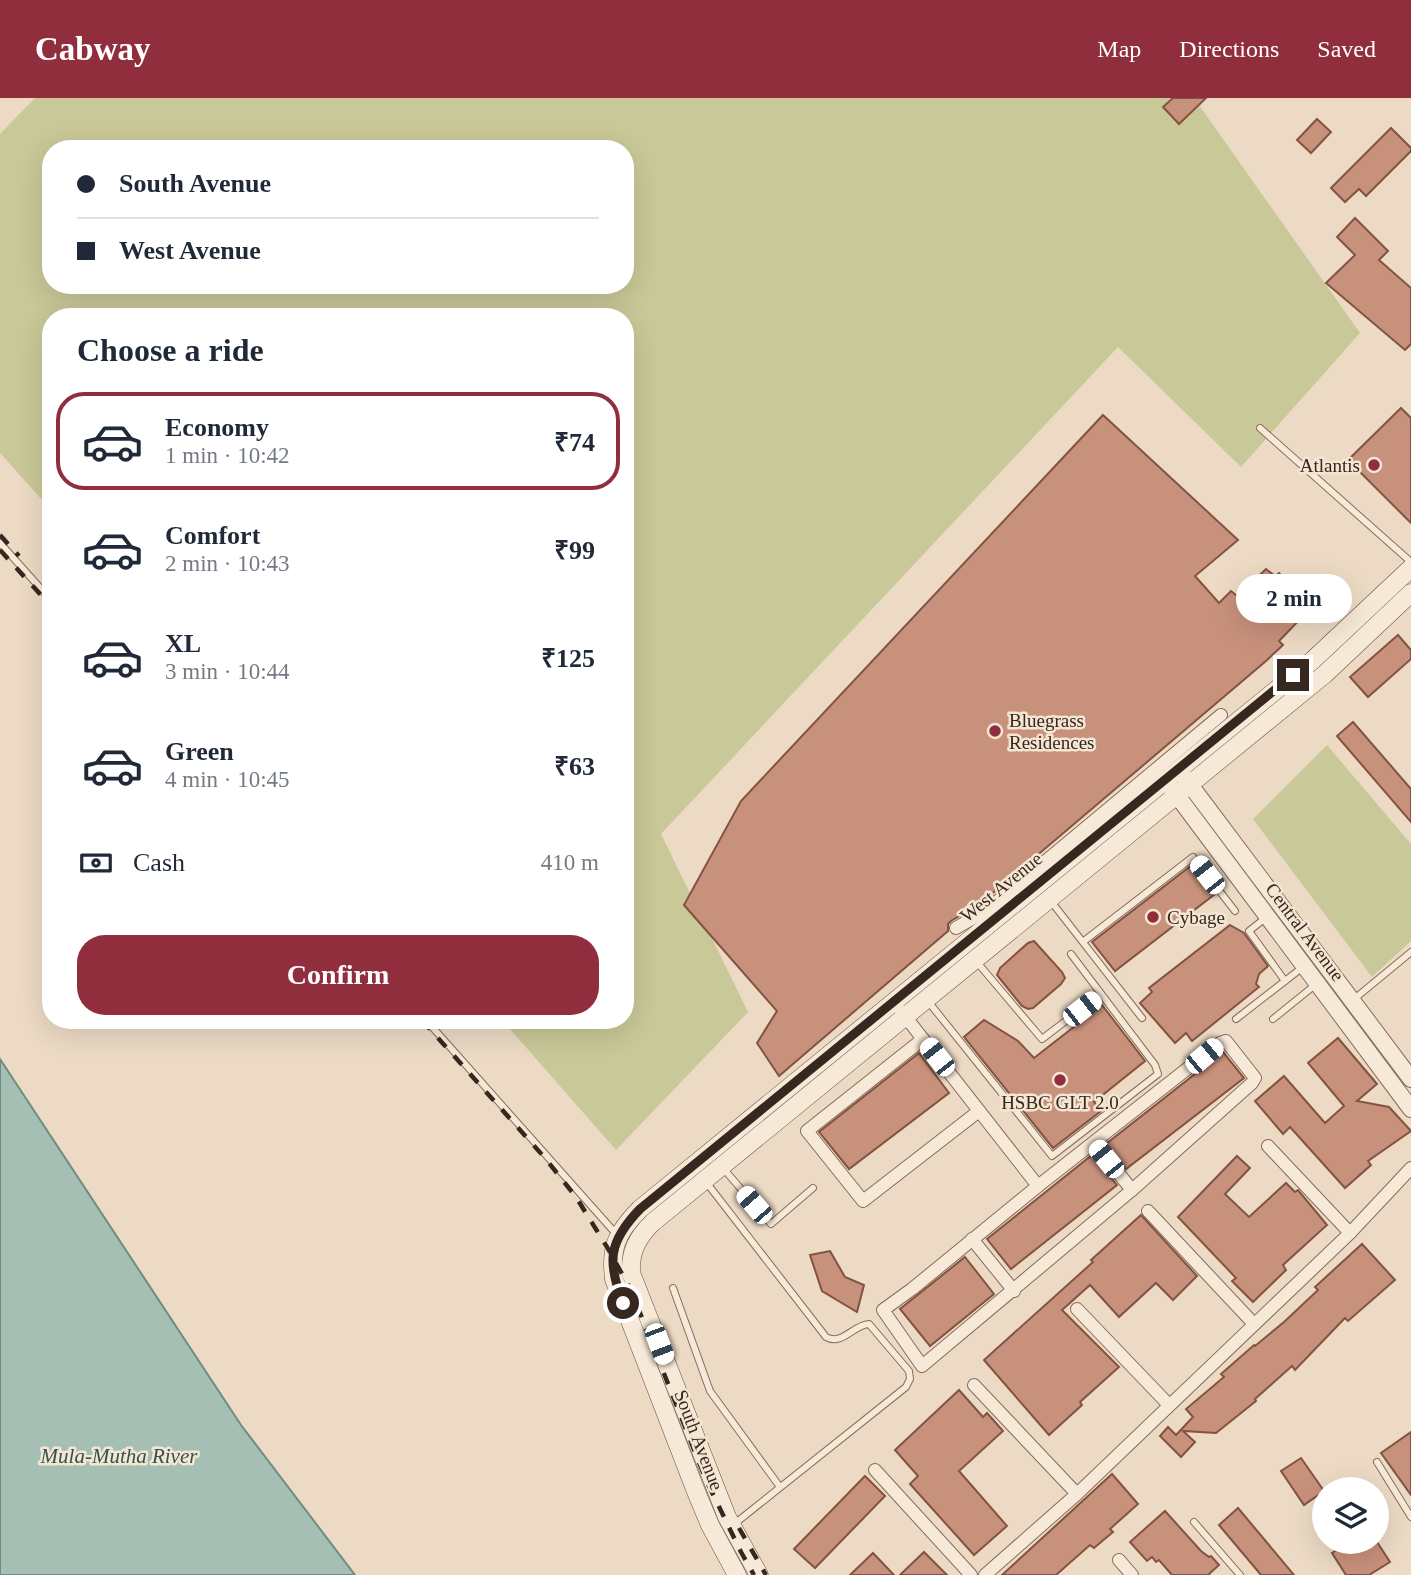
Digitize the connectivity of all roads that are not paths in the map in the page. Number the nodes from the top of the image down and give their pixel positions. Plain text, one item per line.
1 (1260, 428) dead end
2 (0, 543) edge
3 (1411, 562) edge
4 (1411, 569) edge
5 (42, 590) edge
6 (1406, 594) edge
7 (1221, 715) dead end
8 (1178, 782) junction
9 (1134, 797) junction
10 (1049, 898) junction
11 (1236, 911) dead end
12 (1268, 916) junction
13 (956, 928) dead end
14 (1084, 941) junction
15 (1411, 952) edge
16 (1071, 954) dead end
17 (975, 959) junction
18 (1305, 966) junction
19 (1285, 981) junction
20 (1317, 984) junction
21 (1101, 994) junction
22 (926, 999) junction
23 (1352, 1001) junction
24 (894, 1002) junction
25 (1338, 1012) junction
26 (905, 1016) junction
27 (1142, 1017) dead end
28 (1236, 1019) dead end
29 (1273, 1019) dead end
30 (434, 1029) edge
31 (923, 1039) junction
32 (1411, 1079) edge
33 (1411, 1110) edge
34 (979, 1111) junction
35 (1094, 1143) junction
36 (1268, 1146) dead end
37 (721, 1166) junction
38 (1411, 1168) edge
39 (704, 1180) junction
40 (1038, 1186) junction
41 (813, 1188) dead end
42 (1132, 1190) junction
43 (1148, 1211) dead end
44 (1350, 1233) junction
45 (972, 1238) junction
46 (626, 1241) junction
47 (673, 1288) dead end
48 (1014, 1291) junction
49 (1077, 1309) dead end
50 (1254, 1324) junction
51 (974, 1385) dead end
52 (1169, 1405) junction
53 (1377, 1462) dead end
54 (875, 1470) dead end
55 (780, 1487) junction
56 (1077, 1494) junction
57 (1411, 1517) edge
58 (1194, 1522) dead end
59 (723, 1530) junction
60 (1119, 1560) dead end
61 (737, 1575) edge
62 (759, 1575) edge
63 (971, 1575) edge
64 (985, 1575) edge
65 (1132, 1575) edge
66 (1240, 1575) edge

1 - 3 lane
2 - 5 lane
4 - 6 main road, West Avenue
6 - 8 main road, West Avenue
7 - 9 street
8 - 9 main road, West Avenue
8 - 10 main road, West Avenue
8 - 12 street, Central Avenue
8 - 23 street, Central Avenue
9 - 13 street
9 - 24 main road, West Avenue
10 - 14 lane
10 - 17 main road, West Avenue
11 - 14 lane
12 - 18 street, Central Avenue
12 - 19 lane
14 - 27 lane
15 - 23 lane
16 - 21 lane
17 - 21 lane
17 - 22 main road, West Avenue
18 - 19 lane
18 - 20 street, Central Avenue
19 - 28 lane
20 - 25 street, Central Avenue
20 - 29 lane
21 - 22 lane
22 - 26 main road, West Avenue
23 - 25 lane
23 - 32 street, Central Avenue
24 - 26 street
24 - 46 main road, West Avenue
25 - 33 street, Central Avenue
26 - 31 street
26 - 37 main road, West Avenue
30 - 46 lane
31 - 34 street
31 - 34 street
34 - 40 street
35 - 40 street
35 - 42 street
35 - 42 street
36 - 44 street
37 - 39 main road, West Avenue
37 - 41 lane
38 - 44 street
39 - 46 main road, West Avenue
39 - 55 lane
40 - 45 street
42 - 48 street
43 - 50 street
44 - 50 street
45 - 48 street
45 - 48 street
46 - 59 main road, South Avenue
47 - 55 lane
49 - 52 street
50 - 52 street
51 - 56 street
52 - 56 street
53 - 57 lane
54 - 63 street
55 - 59 lane
56 - 64 street
58 - 66 lane
59 - 61 main road, South Avenue
59 - 62 main road, South Avenue
60 - 65 street

